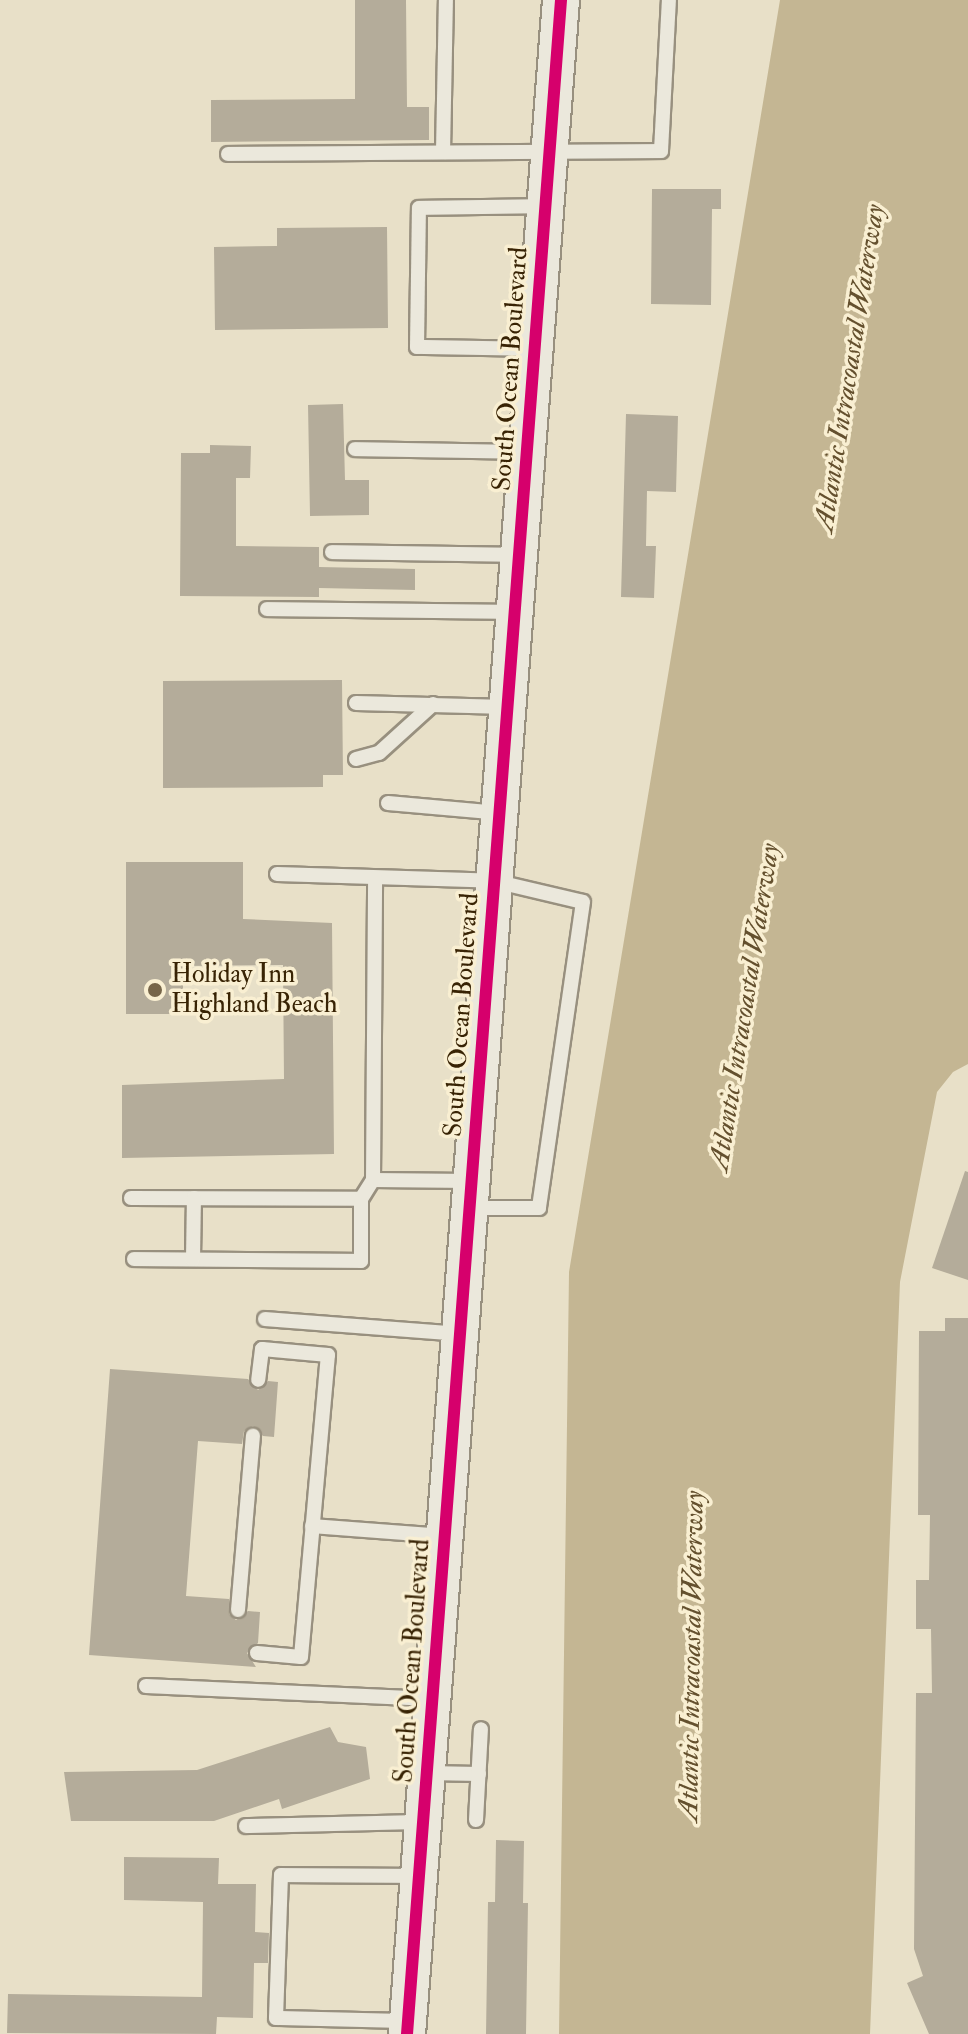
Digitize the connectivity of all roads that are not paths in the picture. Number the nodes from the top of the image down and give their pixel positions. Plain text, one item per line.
1 (446, 0) edge
2 (561, 0) edge
3 (669, 0) edge
4 (550, 151) junction
5 (443, 152) junction
6 (228, 154) dead end
7 (546, 206) junction
8 (535, 349) junction
9 (355, 449) dead end
10 (527, 452) junction
11 (332, 552) dead end
12 (519, 555) junction
13 (267, 609) dead end
14 (515, 612) junction
15 (356, 703) dead end
16 (433, 704) junction
17 (508, 707) junction
18 (356, 759) dead end
19 (388, 803) dead end
20 (500, 813) junction
21 (277, 874) dead end
22 (375, 878) junction
23 (494, 881) junction
24 (373, 1180) junction
25 (470, 1195) junction
26 (131, 1198) dead end
27 (194, 1198) junction
28 (361, 1199) junction
29 (134, 1259) dead end
30 (193, 1259) junction
31 (265, 1319) dead end
32 (460, 1334) junction
33 (258, 1380) dead end
34 (253, 1436) dead end
35 (312, 1526) junction
36 (445, 1536) junction
37 (238, 1610) dead end
38 (257, 1653) dead end
39 (146, 1686) dead end
40 (432, 1699) junction
41 (481, 1729) dead end
42 (426, 1773) junction
43 (479, 1774) junction
44 (476, 1820) dead end
45 (423, 1822) junction
46 (246, 1826) dead end
47 (419, 1876) junction
48 (407, 2028) edge

1 - 5 lane
2 - 4 main road, South Ocean Boulevard
3 - 4 lane
4 - 5 lane
4 - 7 main road, South Ocean Boulevard
5 - 6 lane
7 - 8 main road, South Ocean Boulevard
7 - 8 lane
8 - 10 main road, South Ocean Boulevard
9 - 10 lane
10 - 12 main road, South Ocean Boulevard
11 - 12 lane
12 - 14 main road, South Ocean Boulevard
13 - 14 lane
14 - 17 main road, South Ocean Boulevard
15 - 16 lane
16 - 17 lane
16 - 18 lane
17 - 20 main road, South Ocean Boulevard
19 - 20 lane
20 - 23 main road, South Ocean Boulevard
21 - 22 lane
22 - 23 lane
22 - 24 lane
23 - 25 main road, South Ocean Boulevard
23 - 25 lane
24 - 25 lane
24 - 28 lane
25 - 32 main road, South Ocean Boulevard
26 - 27 lane
27 - 28 lane
27 - 30 lane
28 - 30 lane
29 - 30 lane
31 - 32 lane
32 - 36 main road, South Ocean Boulevard
33 - 35 lane
34 - 37 lane
35 - 36 lane
35 - 38 lane
36 - 40 main road, South Ocean Boulevard
39 - 40 lane
40 - 42 main road, South Ocean Boulevard
41 - 43 lane
42 - 43 lane
42 - 45 main road, South Ocean Boulevard
43 - 44 lane
45 - 46 lane
45 - 47 main road, South Ocean Boulevard
47 - 48 main road, South Ocean Boulevard
47 - 48 lane

